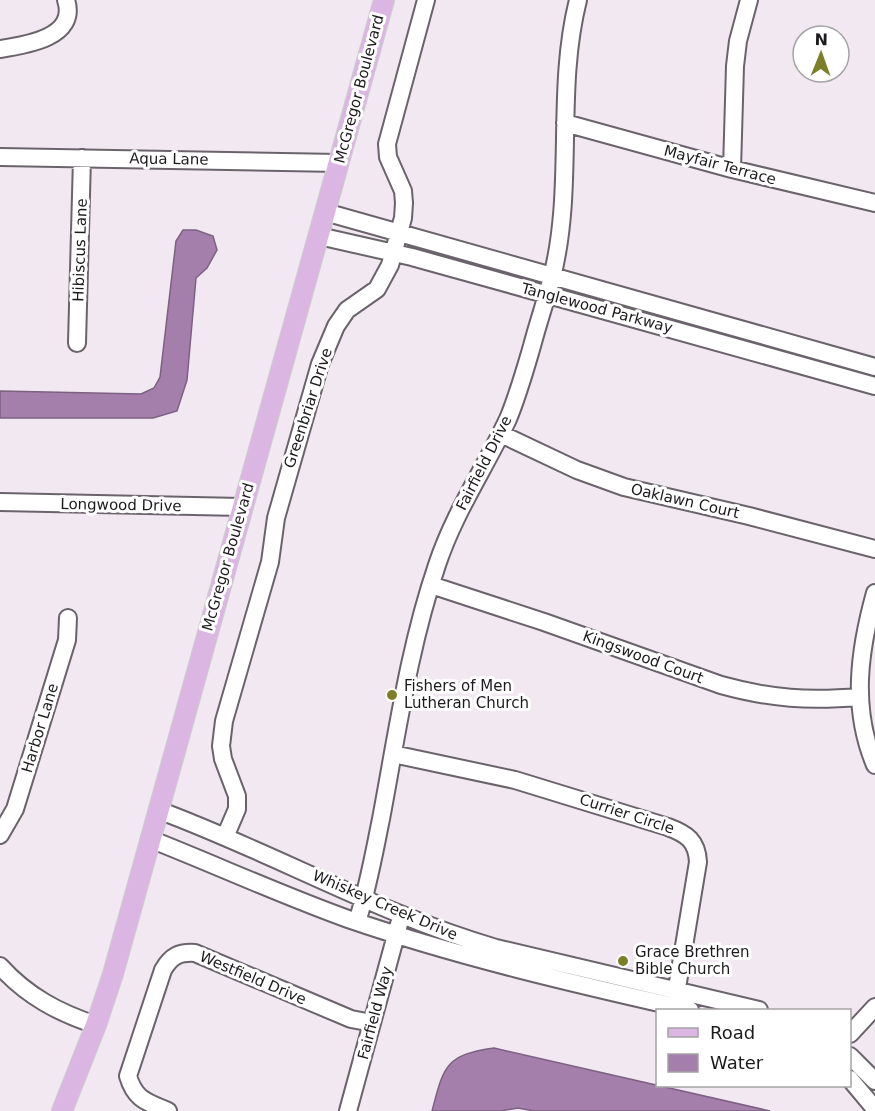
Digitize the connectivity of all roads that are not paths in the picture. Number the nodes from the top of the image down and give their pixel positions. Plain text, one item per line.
1 (66, 0) edge
2 (384, 0) edge
3 (426, 0) edge
4 (578, 0) edge
5 (749, 0) edge
6 (0, 49) edge
7 (565, 123) junction
8 (0, 157) edge
9 (82, 158) junction
10 (339, 163) junction
11 (732, 169) junction
12 (875, 203) edge
13 (325, 212) junction
14 (398, 233) junction
15 (319, 236) junction
16 (393, 253) junction
17 (552, 277) junction
18 (546, 295) junction
19 (77, 343) dead end
20 (875, 367) edge
21 (875, 386) edge
22 (501, 434) junction
23 (0, 502) edge
24 (242, 507) junction
25 (875, 549) edge
26 (431, 585) junction
27 (875, 593) edge
28 (68, 618) dead end
29 (860, 698) junction
30 (393, 754) junction
31 (875, 765) edge
32 (158, 810) junction
33 (0, 835) edge
34 (225, 837) junction
35 (150, 839) junction
36 (364, 898) junction
37 (401, 915) junction
38 (357, 922) junction
39 (396, 934) junction
40 (0, 966) edge
41 (680, 1003) edge
42 (875, 1007) edge
43 (739, 1009) edge
44 (372, 1023) junction
45 (96, 1025) junction
46 (851, 1032) edge
47 (851, 1058) edge
48 (851, 1081) edge
49 (875, 1082) edge
50 (875, 1109) edge
51 (62, 1111) edge
52 (168, 1111) edge
53 (348, 1111) edge

1 - 6 street
2 - 10 main road, McGregor Boulevard
3 - 14 street, Greenbriar Drive
4 - 7 street, Fairfield Drive
5 - 11 street
7 - 11 street, Mayfair Terrace
7 - 17 street, Fairfield Drive
8 - 9 street, Aqua Lane
9 - 10 street, Aqua Lane
9 - 19 street, Hibiscus Lane
10 - 13 main road, McGregor Boulevard
11 - 12 street, Mayfair Terrace
13 - 14 street, Tanglewood Parkway
13 - 15 main road, McGregor Boulevard
14 - 16 street, Greenbriar Drive
14 - 17 street, Tanglewood Parkway
15 - 16 street, Tanglewood Parkway
15 - 24 main road, McGregor Boulevard
16 - 18 street, Tanglewood Parkway
16 - 34 street, Greenbriar Drive
17 - 18 street, Fairfield Drive
17 - 20 street, Tanglewood Parkway
18 - 21 street, Tanglewood Parkway
18 - 22 street, Fairfield Drive
22 - 25 street, Oaklawn Court
22 - 26 street, Fairfield Drive
23 - 24 street, Longwood Drive
24 - 32 main road, McGregor Boulevard
26 - 29 street, Kingswood Court
26 - 30 street, Fairfield Drive
27 - 29 street
28 - 33 street, Harbor Lane
29 - 31 street
30 - 36 street, Fairfield Drive
30 - 41 street, Currier Circle
32 - 34 street, Whiskey Creek Drive
32 - 35 main road, McGregor Boulevard
34 - 36 street, Whiskey Creek Drive
35 - 38 street, Whiskey Creek Drive
35 - 45 main road, McGregor Boulevard
36 - 37 street, Whiskey Creek Drive
36 - 38 street, Fairfield Drive
37 - 39 street, Fairfield Way
37 - 41 street, Whiskey Creek Drive
38 - 39 street, Whiskey Creek Drive
39 - 41 street, Whiskey Creek Drive
39 - 44 street, Fairfield Way
40 - 45 street
41 - 43 street, Whiskey Creek Drive
42 - 46 street
44 - 52 street, Westfield Drive
44 - 53 street, Fairfield Way
45 - 51 main road, McGregor Boulevard
47 - 49 street
48 - 50 street

